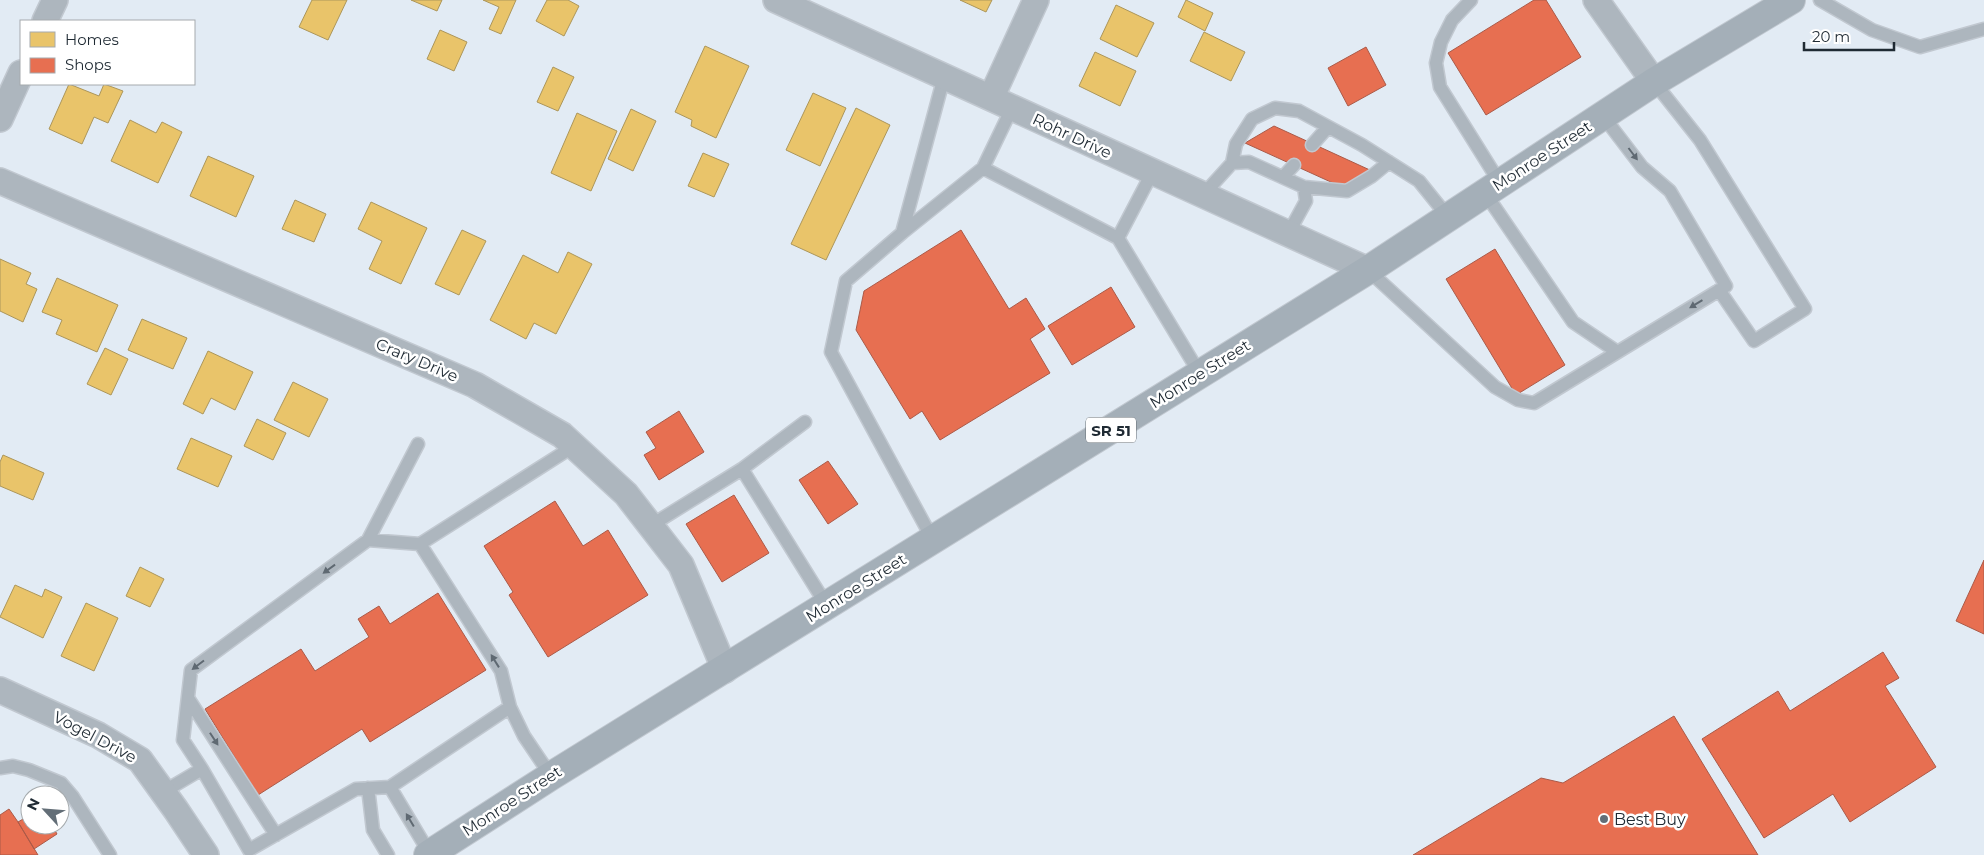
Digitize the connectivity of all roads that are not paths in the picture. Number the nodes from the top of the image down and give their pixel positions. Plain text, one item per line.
1 (55, 0) edge
2 (776, 0) edge
3 (1036, 0) edge
4 (1471, 0) edge
5 (1596, 0) edge
6 (1791, 0) edge
7 (1820, 0) edge
8 (45, 20) edge
9 (1984, 30) edge
10 (20, 75) edge
11 (944, 77) junction
12 (1654, 82) junction
13 (1002, 103) junction
14 (1603, 116) junction
15 (0, 119) edge
16 (1328, 127) junction
17 (1312, 144) dead end
18 (1390, 162) junction
19 (1232, 163) junction
20 (1294, 166) dead end
21 (983, 168) junction
22 (1152, 173) junction
23 (1283, 177) junction
24 (0, 181) edge
25 (1304, 187) junction
26 (1492, 188) junction
27 (1202, 196) junction
28 (1448, 218) junction
29 (902, 233) junction
30 (1288, 234) junction
31 (1118, 238) junction
32 (1368, 270) junction
33 (1720, 290) junction
34 (1616, 351) junction
35 (1200, 374) junction
36 (805, 422) dead end
37 (418, 444) dead end
38 (574, 446) junction
39 (742, 469) junction
40 (650, 526) junction
41 (368, 540) junction
42 (933, 540) junction
43 (420, 544) junction
44 (828, 606) junction
45 (725, 670) junction
46 (0, 690) edge
47 (188, 698) junction
48 (510, 707) junction
49 (0, 768) edge
50 (202, 769) junction
51 (551, 776) junction
52 (390, 787) junction
53 (368, 788) junction
54 (163, 792) junction
55 (276, 835) junction
56 (429, 854) edge
57 (110, 855) edge
58 (206, 855) edge
59 (388, 855) edge

1 - 8 street
2 - 11 street, Rohr Drive
3 - 13 street
4 - 26 lane
5 - 12 street
6 - 12 main road, Monroe Street / SR 51
7 - 9 lane
10 - 15 street
11 - 13 street, Rohr Drive
11 - 29 lane
12 - 14 main road, Monroe Street / SR 51
12 - 33 lane
13 - 21 lane
13 - 22 street, Rohr Drive
14 - 26 main road, Monroe Street / SR 51
14 -> 33 lane
16 - 17 lane
16 - 18 lane
16 - 19 lane
18 - 25 lane
18 - 28 lane
19 - 23 lane
19 - 27 lane
20 - 23 lane
21 - 29 lane
21 - 31 lane
22 - 27 street, Rohr Drive
22 - 31 lane
23 - 25 lane
24 - 38 street, Crary Drive
25 - 30 lane
26 - 28 main road, Monroe Street / SR 51
26 - 34 lane
27 - 30 street, Rohr Drive
28 - 32 main road, Monroe Street / SR 51
29 - 42 lane
30 - 32 street, Rohr Drive
31 - 35 lane
32 - 34 lane
32 - 35 main road, Monroe Street / SR 51
33 -> 34 lane
35 - 42 main road, Monroe Street / SR 51
36 - 39 lane
37 - 41 lane
38 - 40 street, Crary Drive
38 - 43 lane
39 - 40 lane
39 - 44 lane
40 - 45 street, Crary Drive
41 - 43 lane
41 -> 47 lane
42 - 44 main road, Monroe Street / SR 51
48 -> 43 lane
44 - 45 main road, Monroe Street / SR 51
45 - 51 main road, Monroe Street / SR 51
46 - 54 street, Vogel Drive
47 - 50 lane
47 -> 55 lane
48 - 51 lane
48 - 52 lane
49 - 57 lane
50 - 54 lane
50 - 55 lane
51 - 56 main road, Monroe Street / SR 51
52 - 53 lane
56 -> 52 lane
53 - 55 lane
53 - 59 lane
54 - 58 street, Vogel Drive

